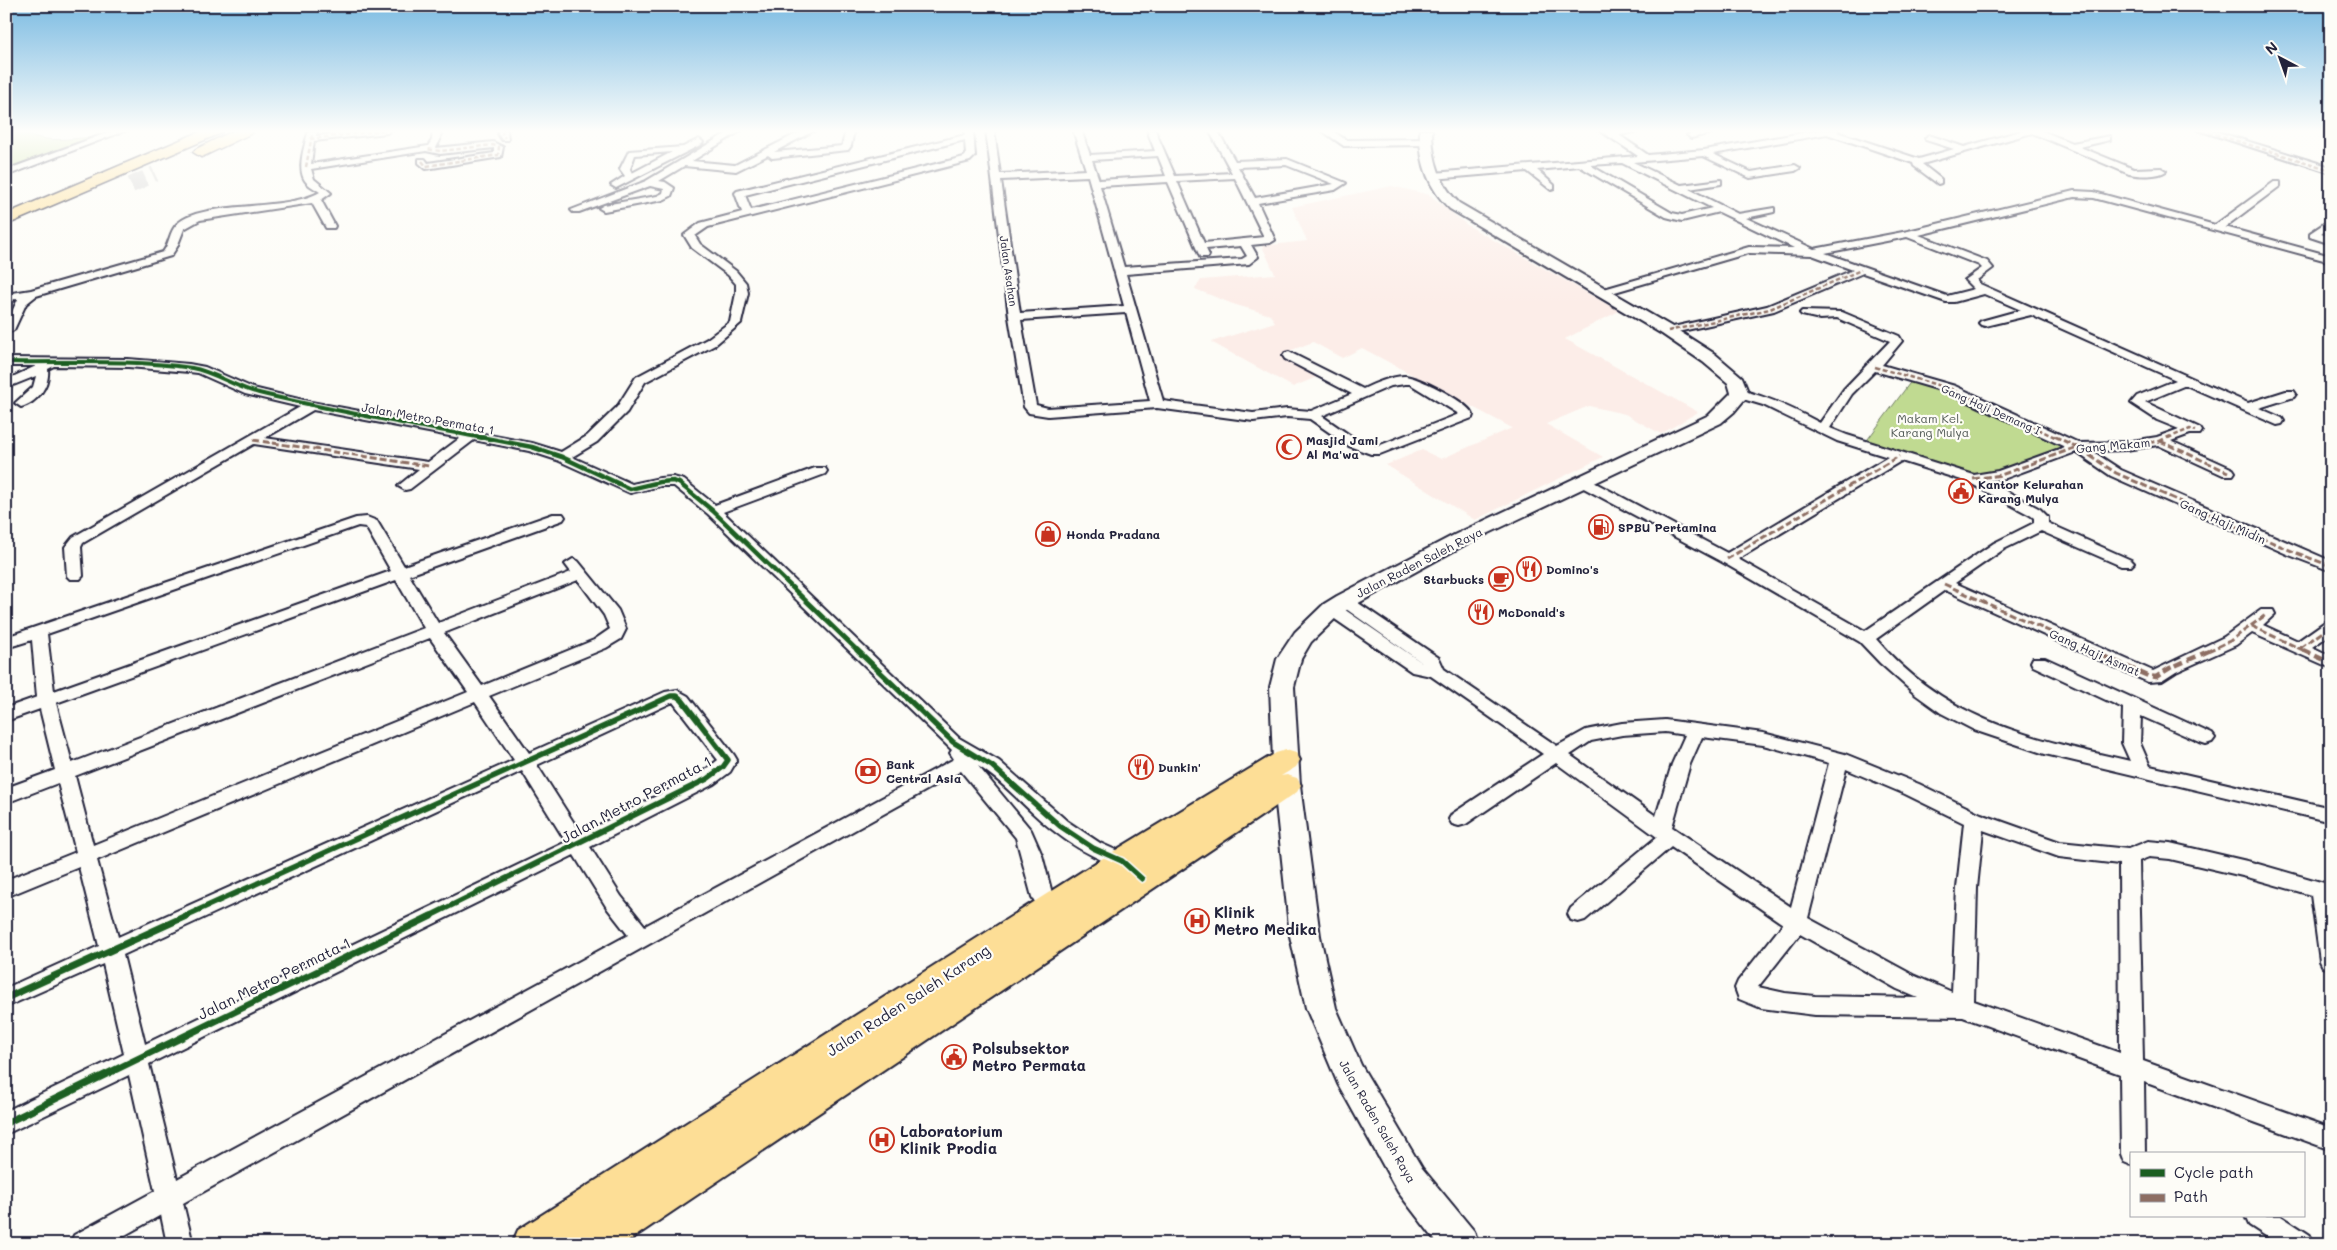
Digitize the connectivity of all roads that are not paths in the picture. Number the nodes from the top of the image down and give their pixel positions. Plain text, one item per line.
1 (52, 188) edge
2 (80, 188) edge
3 (322, 188) edge
4 (624, 188) edge
5 (669, 188) edge
6 (739, 188) edge
7 (851, 188) edge
8 (998, 188) edge
9 (1096, 188) edge
10 (1178, 188) edge
11 (1245, 188) edge
12 (1293, 188) edge
13 (1441, 188) edge
14 (1623, 188) edge
15 (1680, 188) edge
16 (2271, 188) edge
17 (617, 190) joint
18 (104, 195) tunnel mouth
19 (315, 199) junction
20 (230, 200) dead end
21 (1252, 201) junction
22 (6, 208) edge
23 (1720, 209) junction
24 (1771, 210) dead end
25 (226, 212) junction
26 (748, 214) junction
27 (1736, 217) junction
28 (6, 220) edge
29 (2331, 222) edge
30 (330, 226) dead end
31 (2217, 228) junction
32 (1908, 234) junction
33 (6, 235) edge
34 (2331, 241) edge
35 (1245, 244) junction
36 (1200, 246) junction
37 (1813, 252) junction
38 (2331, 259) edge
39 (1208, 264) junction
40 (1861, 270) junction
41 (1118, 271) junction
42 (1984, 290) junction
43 (36, 293) junction
44 (1601, 293) junction
45 (6, 297) edge
46 (1129, 305) junction
47 (2032, 311) junction
48 (1806, 313) dead end
49 (11, 314) edge
50 (1014, 314) junction
51 (1985, 323) dead end
52 (1899, 326) dead end
53 (6, 331) edge
54 (1668, 332) junction
55 (1886, 334) junction
56 (1289, 356) dead end
57 (6, 362) edge
58 (48, 365) junction
59 (1876, 367) junction
60 (2187, 380) junction
61 (6, 384) edge
62 (1364, 394) junction
63 (1740, 394) junction
64 (2290, 394) dead end
65 (20, 403) dead end
66 (1157, 404) junction
67 (311, 406) junction
68 (2247, 408) junction
69 (1314, 415) junction
70 (2277, 421) dead end
71 (1822, 430) junction
72 (2192, 430) joint
73 (471, 436) junction
74 (253, 440) junction
75 (2160, 441) junction
76 (2077, 447) junction
77 (1898, 456) junction
78 (562, 457) junction
79 (429, 466) junction
80 (820, 472) dead end
81 (2228, 472) dead end
82 (2116, 473) joint
83 (1973, 479) junction
84 (1583, 482) junction
85 (405, 486) dead end
86 (713, 511) junction
87 (558, 517) dead end
88 (2041, 525) junction
89 (1727, 559) junction
90 (2126, 562) dead end
91 (2331, 566) edge
92 (400, 573) junction
93 (75, 576) dead end
94 (1944, 584) junction
95 (1339, 605) junction
96 (2267, 614) dead end
97 (2252, 626) junction
98 (2331, 626) edge
99 (434, 631) junction
100 (39, 632) junction
101 (1866, 638) junction
102 (6, 643) edge
103 (2300, 648) junction
104 (2039, 662) dead end
105 (2331, 663) edge
106 (479, 692) junction
107 (46, 700) junction
108 (2132, 705) junction
109 (6, 715) edge
110 (1696, 730) junction
111 (2206, 738) dead end
112 (1556, 754) junction
113 (970, 758) junction
114 (1839, 759) junction
115 (526, 761) junction
116 (2142, 769) junction
117 (1287, 772) junction
118 (65, 773) junction
119 (6, 796) edge
120 (2331, 815) edge
121 (1459, 818) dead end
122 (1974, 819) junction
123 (1666, 833) junction
124 (578, 845) junction
125 (86, 856) junction
126 (2129, 857) junction
127 (1132, 870) junction
128 (6, 889) edge
129 (2325, 892) edge
130 (1578, 914) dead end
131 (1057, 919) junction
132 (1797, 922) junction
133 (642, 938) junction
134 (111, 950) junction
135 (2331, 961) edge
136 (6, 998) edge
137 (1964, 1008) junction
138 (136, 1059) junction
139 (2132, 1067) junction
140 (6, 1123) edge
141 (2331, 1138) edge
142 (2133, 1152) edge
143 (169, 1196) junction
144 (2261, 1218) edge
145 (1449, 1240) edge
146 (83, 1244) edge
147 (180, 1244) edge
148 (532, 1244) edge
149 (589, 1244) edge
150 (2302, 1244) edge

1 - 22 highway
2 - 28 highway
3 - 19 street
4 - 17 street
5 - 17 street
6 - 26 street
7 - 26 street
8 - 50 street, Jalan Asahan
9 - 41 street
10 - 36 street
11 - 21 street
12 - 21 street
13 - 44 main road
14 - 23 street
15 - 23 street
16 - 31 street
18 - 33 highway
19 - 25 street
19 - 30 street
20 - 25 street
21 - 35 street
23 - 27 street
24 - 27 street
25 - 43 street
26 - 78 street
27 - 37 street
29 - 34 street
31 - 32 street
31 - 38 street
32 - 37 street
32 - 42 street
35 - 36 street
35 - 39 street
36 - 39 street
37 - 40 street
37 - 44 street
39 - 41 street
40 - 42 street
40 - 54 street
41 - 46 street
42 - 47 street
43 - 45 street
43 - 49 street
44 - 54 main road
46 - 50 street
46 - 66 street
47 - 51 street
47 - 60 street
48 - 55 street
49 - 53 street
50 - 66 street, Jalan Asahan
52 - 55 street
54 - 63 main road
55 - 59 street
56 - 62 street
57 - 58 street, Jalan Metro Permata 1
58 - 61 street
58 - 65 street
58 - 67 street, Jalan Metro Permata 1
59 - 71 street
59 - 76 street, Gang Haji Demang I
60 - 68 street
60 - 72 street
62 - 69 street
62 - 69 street
63 - 71 street
63 - 84 main road, Jalan Raden Saleh Raya
64 - 68 street
66 - 69 street
67 - 73 street, Jalan Metro Permata 1
67 - 74 street
68 - 70 street
71 - 77 street
72 - 75 street, Gang Makam
73 - 78 street, Jalan Metro Permata 1
73 - 79 street
74 - 79 street
74 - 93 street
75 - 76 street, Gang Makam
75 - 81 street
76 - 82 street, Gang Haji Demang I
76 - 83 street, Gang Makam
77 - 83 street
77 - 89 street
78 - 86 street, Jalan Metro Permata 1
79 - 85 street
80 - 86 street
82 - 91 street, Gang Haji Midin
83 - 88 street
84 - 89 street
84 - 95 main road, Jalan Raden Saleh Raya
86 - 113 street, Jalan Metro Permata 1
87 - 92 street
88 - 90 street
88 - 94 street
89 - 101 street
92 - 99 street, Jalan Metro Permata 1
92 - 100 street, Jalan Metro Permata 1
92 - 107 street
94 - 97 street, Gang Haji Asmat
94 - 101 street
95 - 112 street
95 - 117 main road, Jalan Raden Saleh Raya
96 - 97 street, Gang Haji Asmat
97 - 103 street
98 - 103 street
99 - 106 street, Jalan Metro Permata 1
99 - 106 street
99 - 118 street
100 - 102 street, Jalan Metro Permata 1
100 - 107 street
101 - 116 street
103 - 105 street
104 - 108 street
106 - 115 street, Jalan Metro Permata 1
106 - 125 street
107 - 109 street
107 - 118 street
108 - 111 street
108 - 116 street
110 - 112 street
110 - 114 street
110 - 123 street
112 - 121 street
112 - 123 street
113 - 127 street, Jalan Metro Permata 1
113 - 131 street, Jalan Metro Permata 1
113 - 133 street
114 - 122 street
114 - 132 street
115 - 124 street, Jalan Metro Permata 1
115 - 124 street, Jalan Metro Permata 1
115 - 134 street, Jalan Metro Permata 1
116 - 120 street
117 - 127 main road, Jalan Raden Saleh Karang
117 - 145 main road, Jalan Raden Saleh Raya
118 - 119 street
118 - 125 street
122 - 126 street
122 - 137 street
123 - 130 street
123 - 132 street
124 - 133 street, Jalan Metro Permata 1
124 - 138 street, Jalan Metro Permata 1
125 - 128 street
125 - 134 street
126 - 129 street
126 - 139 street
127 - 131 main road, Jalan Raden Saleh Karang
129 - 135 street
131 - 148 main road, Jalan Raden Saleh Karang
131 - 149 main road, Jalan Raden Saleh Karang
132 - 137 street
132 - 137 street
133 - 143 street
134 - 136 street, Jalan Metro Permata 1
134 - 138 street
137 - 139 street
138 - 140 street, Jalan Metro Permata 1
138 - 143 street
139 - 141 street
139 - 142 street
143 - 146 street
143 - 147 street
144 - 150 street

